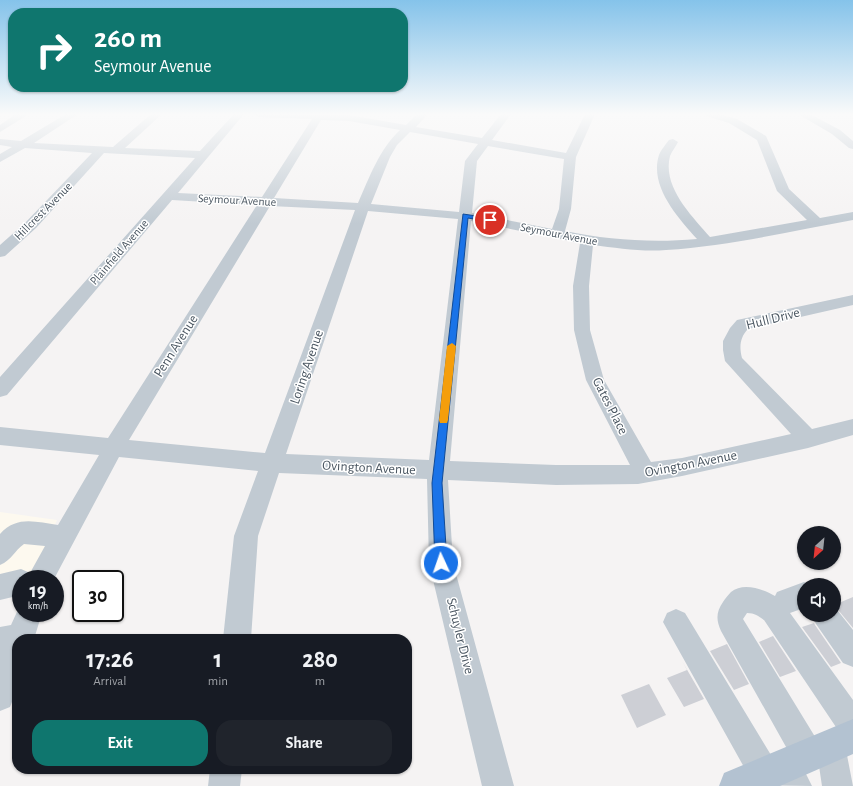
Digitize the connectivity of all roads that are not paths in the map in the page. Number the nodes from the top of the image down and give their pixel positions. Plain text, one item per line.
1 (101, 150) edge
2 (13, 151) edge
3 (110, 151) edge
4 (114, 151) joint
5 (208, 151) edge
6 (297, 151) edge
7 (388, 151) edge
8 (479, 151) edge
9 (535, 151) edge
10 (573, 151) edge
11 (667, 151) edge
12 (767, 151) edge
13 (204, 155) junction
14 (570, 157) junction
15 (0, 159) edge
16 (168, 196) junction
17 (266, 202) junction
18 (363, 207) junction
19 (465, 216) junction
20 (853, 216) edge
21 (818, 223) junction
22 (557, 234) junction
23 (587, 240) junction
24 (707, 242) junction
25 (0, 253) edge
26 (853, 300) edge
27 (0, 390) edge
28 (853, 427) edge
29 (0, 436) edge
30 (808, 439) junction
31 (114, 447) junction
32 (273, 463) junction
33 (438, 471) junction
34 (646, 472) junction
35 (64, 537) junction
36 (0, 552) edge
37 (42, 570) edge
38 (12, 585) edge
39 (0, 587) edge
40 (676, 622) dead end
41 (830, 622) edge
42 (237, 634) edge
43 (12, 653) edge
44 (853, 653) edge
45 (0, 697) edge
46 (803, 759) edge
47 (498, 786) edge
48 (838, 786) edge

1 - 25 street, Hillcrest Avenue
2 - 15 street
3 - 4 street
4 - 13 street
5 - 13 street, Plainfield Avenue
6 - 17 street, Penn Avenue
7 - 18 street, Loring Avenue
8 - 19 street, Schuyler Drive
9 - 14 street
10 - 14 street
11 - 24 street
12 - 21 street
13 - 16 street, Plainfield Avenue
14 - 22 street
16 - 17 street, Seymour Avenue
16 - 27 street, Plainfield Avenue
17 - 18 street, Seymour Avenue
17 - 31 street, Penn Avenue
18 - 19 street, Seymour Avenue
18 - 32 street, Loring Avenue
19 - 22 street, Seymour Avenue
19 - 33 street, Schuyler Drive
20 - 21 street, Seymour Avenue
21 - 24 street, Seymour Avenue
22 - 23 street, Seymour Avenue
23 - 24 street, Seymour Avenue
23 - 34 street, Gates Place
26 - 30 street, Hull Drive
28 - 30 street, Ovington Avenue
29 - 31 street, Ovington Avenue
30 - 34 street, Ovington Avenue
31 - 32 street, Ovington Avenue
31 - 35 street, Penn Avenue
32 - 33 street, Ovington Avenue
32 - 42 street, Loring Avenue
33 - 34 street, Ovington Avenue
33 - 47 street, Schuyler Drive
35 - 36 street
35 - 37 street, Penn Avenue
38 - 39 street
40 - 46 street
41 - 44 street
43 - 45 street
46 - 46 street
46 - 48 street

